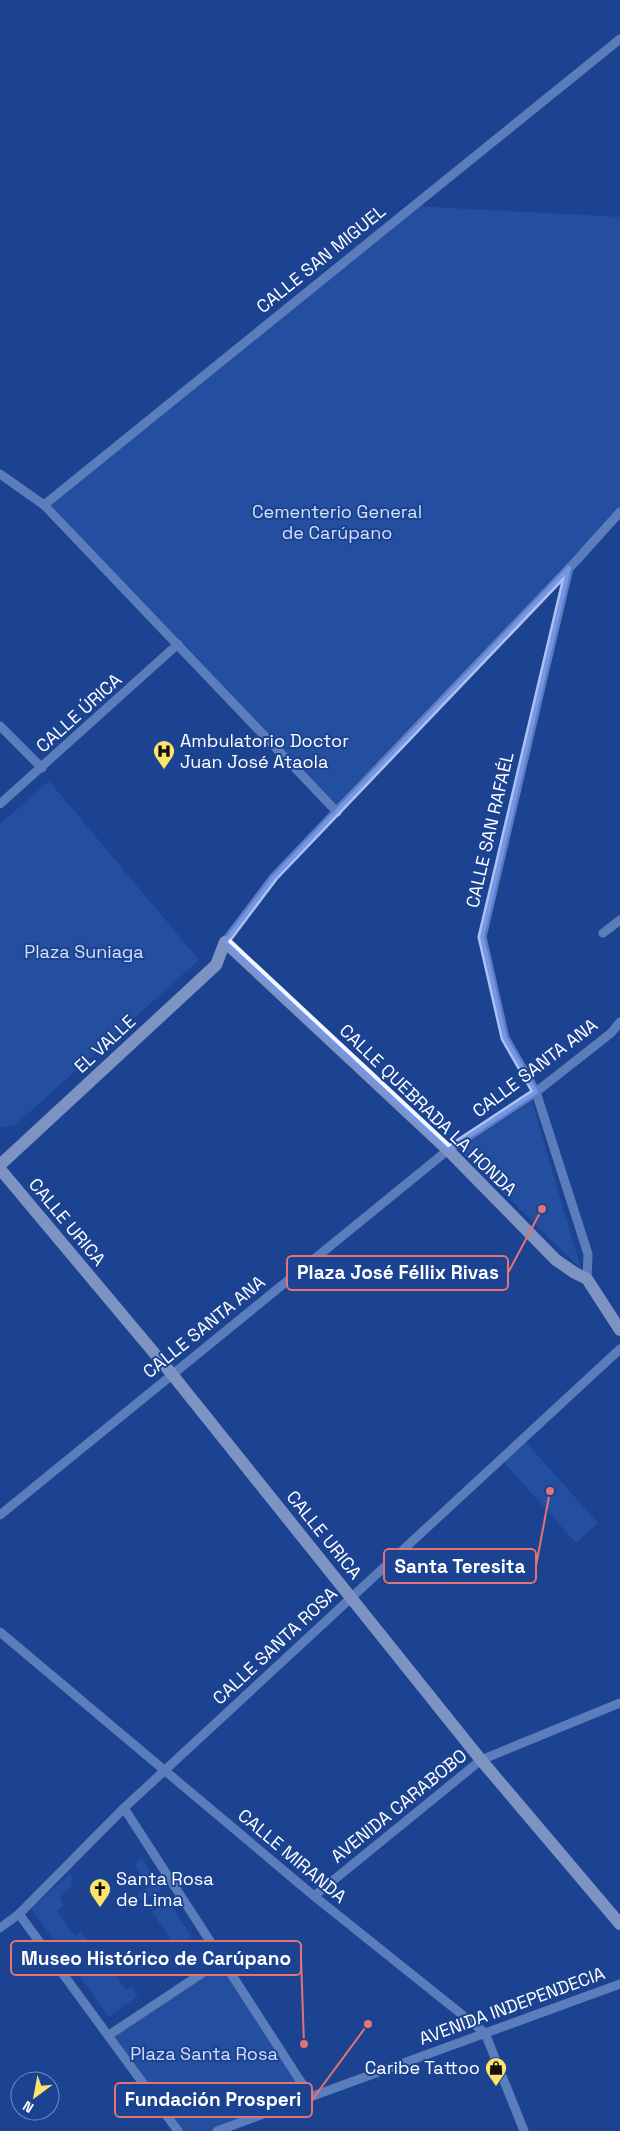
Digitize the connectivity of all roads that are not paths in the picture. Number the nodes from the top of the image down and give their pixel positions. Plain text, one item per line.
1 (620, 39) edge
2 (0, 474) edge
3 (44, 505) junction
4 (620, 512) edge
5 (569, 568) junction
6 (178, 644) junction
7 (0, 726) edge
8 (42, 768) junction
9 (0, 804) edge
10 (337, 812) junction
11 (620, 920) edge
12 (603, 932) dead end
13 (225, 942) junction
14 (620, 1022) edge
15 (536, 1092) junction
16 (448, 1150) junction
17 (0, 1167) edge
18 (587, 1279) junction
19 (620, 1330) edge
20 (620, 1349) edge
21 (171, 1373) junction
22 (0, 1515) edge
23 (351, 1598) junction
24 (0, 1632) edge
25 (620, 1703) edge
26 (481, 1760) junction
27 (165, 1771) junction
28 (124, 1808) junction
29 (314, 1896) junction
30 (19, 1914) junction
31 (620, 1924) edge
32 (0, 1928) edge
33 (222, 1960) junction
34 (620, 1984) edge
35 (485, 2033) junction
36 (109, 2035) junction
37 (310, 2096) junction
38 (178, 2131) edge
39 (217, 2131) edge
40 (524, 2131) edge

1 - 3 street, CALLE SAN MIGUEL
2 - 3 street
3 - 6 street
4 - 5 street, CALLE SAN RAFAÉL
5 - 10 street, CALLE SAN RAFAÉL
5 - 15 street, CALLE SAN RAFAÉL
6 - 8 street, CALLE ÚRICA
6 - 10 street
7 - 8 street
8 - 9 street, CALLE ÚRICA
10 - 13 street, CALLE SAN RAFAÉL
11 - 12 street
13 - 16 main road, CALLE QUEBRADA LA HONDA
13 - 17 main road, EL VALLE
14 - 15 street, CALLE SANTA ANA
15 - 16 street, CALLE SANTA ANA
15 - 18 street, CALLE SAN RAFAÉL
16 - 18 main road, CALLE QUEBRADA LA HONDA
16 - 21 street, CALLE SANTA ANA
17 - 21 main road, CALLE URICA
18 - 19 main road, CALLE QUEBRADA LA HONDA
20 - 23 street, CALLE SANTA ROSA
21 - 22 street, CALLE SANTA ANA
21 - 23 main road, CALLE URICA
23 - 26 main road, CALLE URICA
23 - 27 street, CALLE SANTA ROSA
24 - 27 street, CALLE MIRANDA
25 - 26 street, AVENIDA CARABOBO
26 - 29 street, AVENIDA CARABOBO
26 - 31 main road, CALLE URICA
27 - 28 street, CALLE SANTA ROSA
27 - 29 street, CALLE MIRANDA
28 - 30 street, CALLE SANTA ROSA
28 - 33 street
29 - 35 street, CALLE MIRANDA
30 - 32 street, CALLE SANTA ROSA
30 - 36 street
33 - 36 street
33 - 37 street
34 - 35 street, AVENIDA INDEPENDECIA
35 - 37 street, AVENIDA INDEPENDECIA
35 - 40 street, CALLE MIRANDA
36 - 38 street
37 - 39 street, AVENIDA INDEPENDECIA

